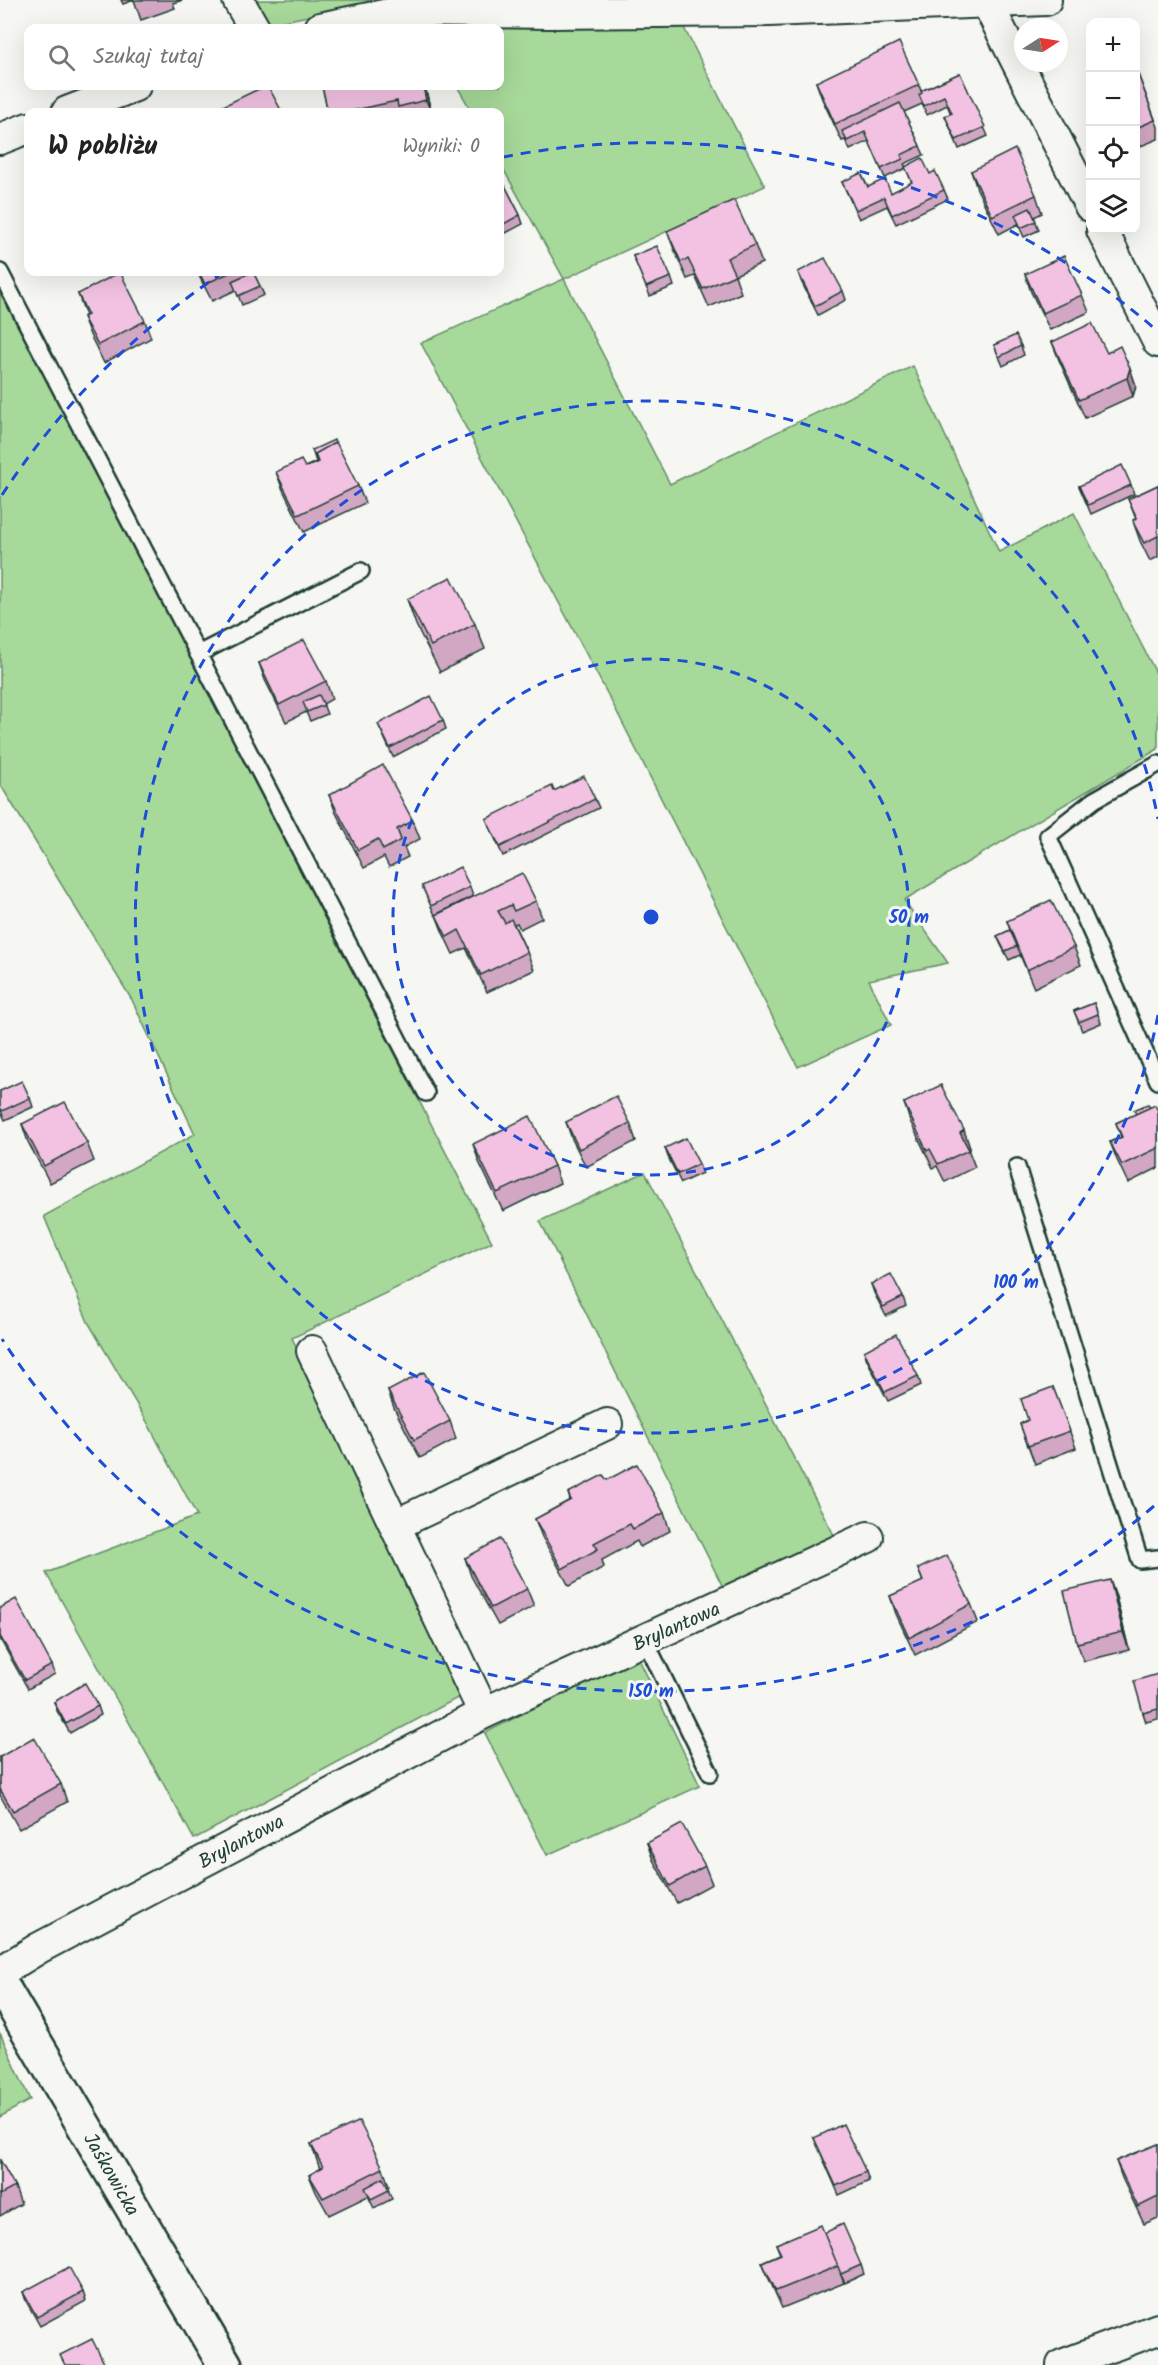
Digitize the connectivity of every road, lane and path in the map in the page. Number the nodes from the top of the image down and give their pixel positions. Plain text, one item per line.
1 (238, 0) edge
2 (1046, 0) edge
3 (987, 3) junction
4 (252, 24) edge
5 (340, 24) edge
6 (125, 90) edge
7 (77, 108) edge
8 (24, 130) edge
9 (0, 139) edge
10 (1086, 198) edge
11 (1104, 234) edge
12 (0, 272) edge
13 (1158, 342) edge
14 (361, 571) dead end
15 (198, 654) junction
16 (1158, 764) edge
17 (1158, 1082) edge
18 (426, 1093) dead end
19 (1017, 1167) dead end
20 (312, 1351) dead end
21 (607, 1424) dead end
22 (395, 1525) junction
23 (868, 1537) dead end
24 (1158, 1558) edge
25 (645, 1640) junction
26 (484, 1713) junction
27 (710, 1773) dead end
28 (0, 1972) edge
29 (0, 1983) edge
30 (1158, 2329) edge
31 (225, 2365) edge
32 (1062, 2365) edge

1 - 4 street
2 - 3 street
3 - 5 street
3 - 10 street
6 - 7 street
8 - 9 street
11 - 13 street
12 - 15 lane
14 - 15 lane
15 - 18 lane
16 - 17 lane
19 - 24 lane
20 - 22 street
21 - 22 street
22 - 26 street
23 - 25 street, Brylantowa
25 - 26 street, Brylantowa
25 - 27 lane
26 - 28 street, Brylantowa
29 - 31 street, Jaśkowicka
30 - 32 street

